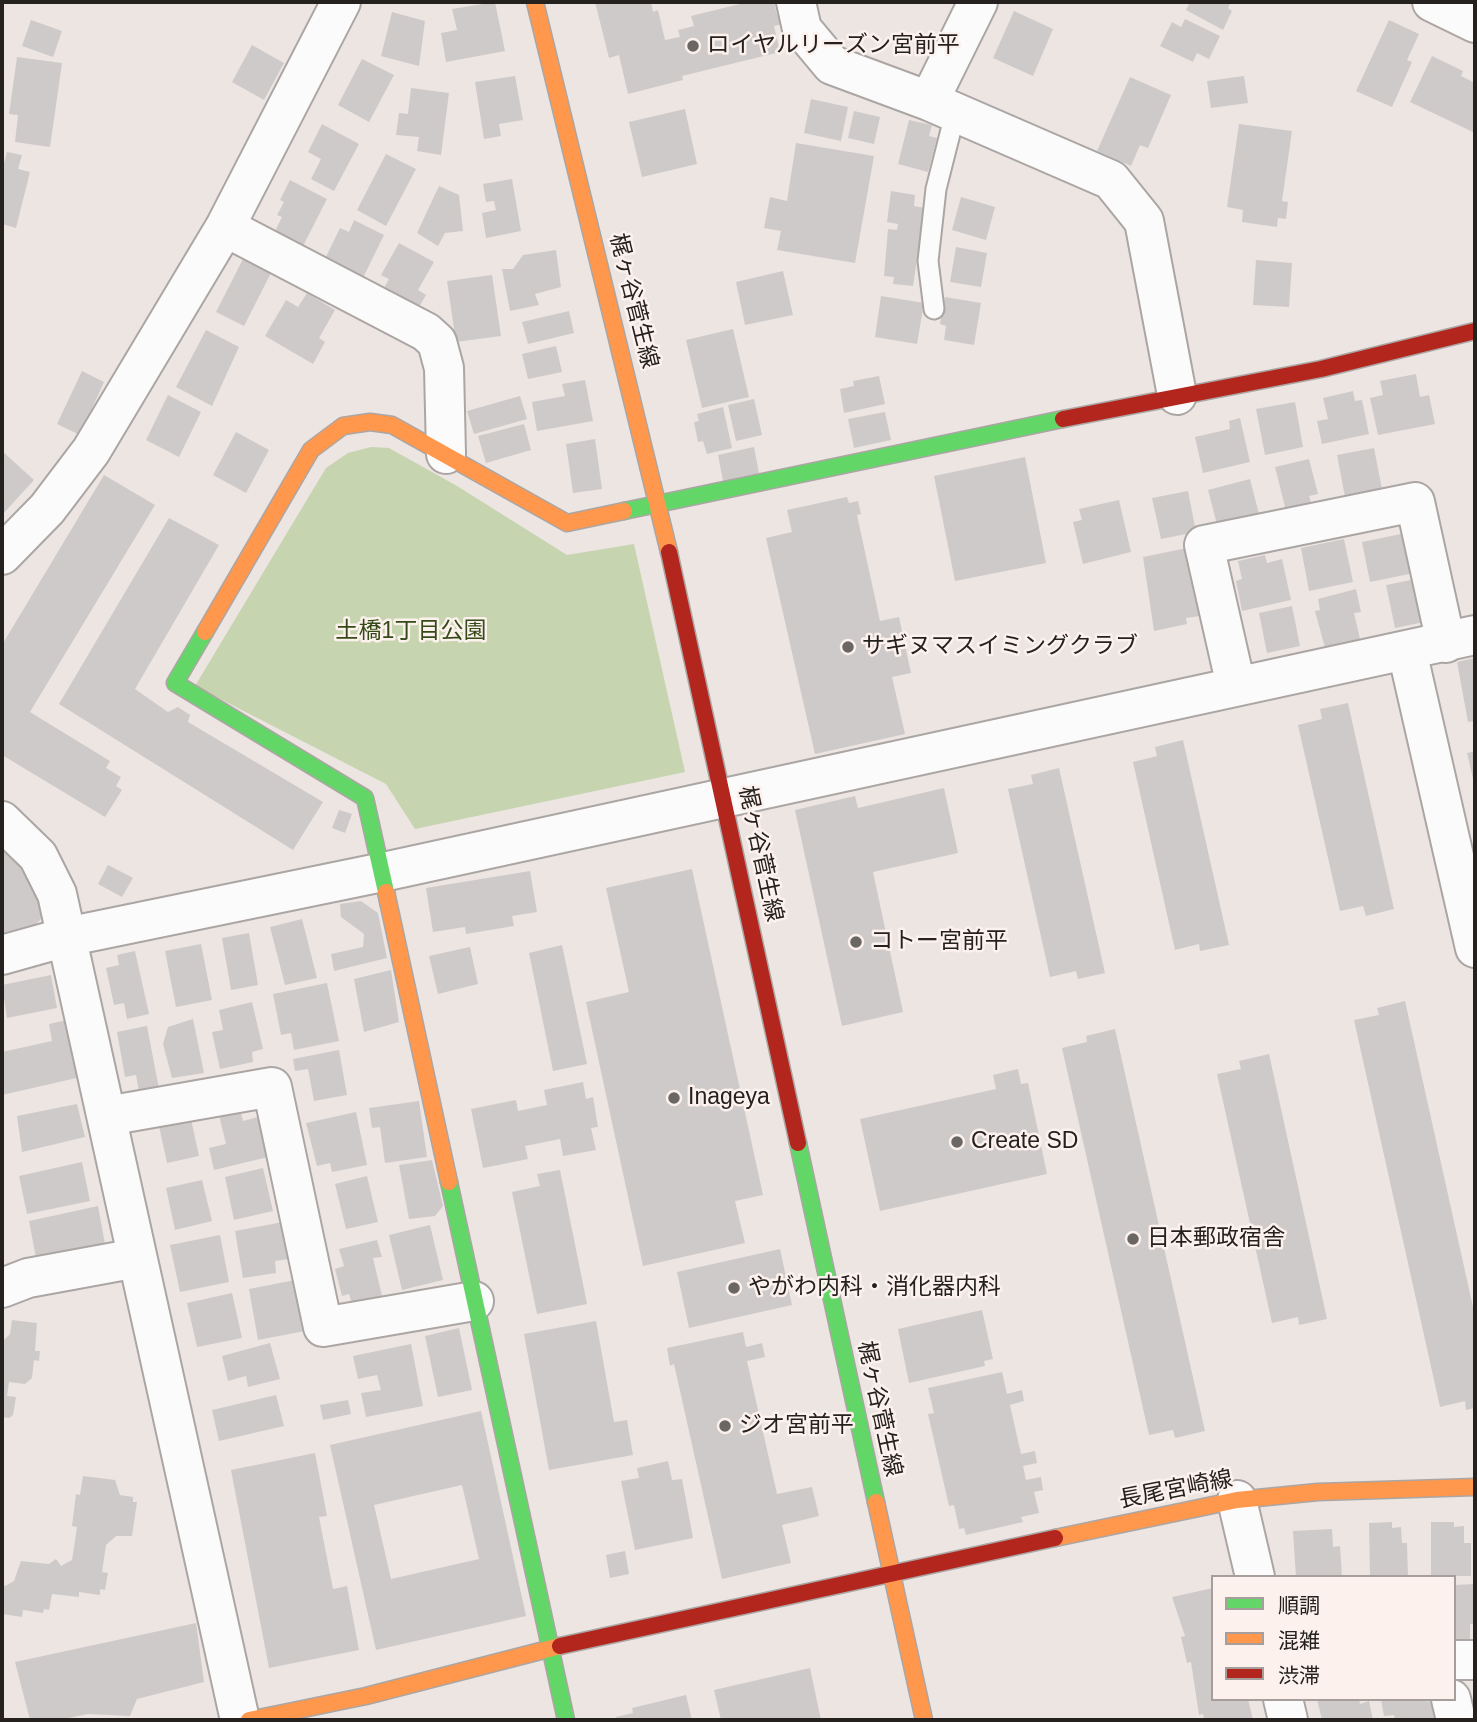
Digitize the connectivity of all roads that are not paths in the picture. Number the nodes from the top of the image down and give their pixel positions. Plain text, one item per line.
1 (341, 2) edge
2 (535, 2) edge
3 (796, 2) edge
4 (978, 2) edge
5 (1432, 2) edge
6 (1475, 23) edge
7 (942, 107) junction
8 (225, 227) junction
9 (934, 309) dead end
10 (1475, 331) edge
11 (1177, 395) junction
12 (446, 454) junction
13 (659, 505) junction
14 (2, 555) edge
15 (1460, 639) edge
16 (1407, 651) junction
17 (1236, 686) junction
18 (724, 796) junction
19 (1461, 820) edge
20 (2, 821) edge
21 (383, 872) junction
22 (66, 937) junction
23 (1475, 948) edge
24 (2, 955) edge
25 (107, 1116) junction
26 (137, 1258) junction
27 (2, 1288) edge
28 (474, 1301) junction
29 (1475, 1487) edge
30 (1237, 1500) junction
31 (889, 1573) junction
32 (1255, 1575) edge
33 (549, 1648) junction
34 (1456, 1660) edge
35 (1475, 1660) edge
36 (1283, 1701) edge
37 (1451, 1701) edge
38 (240, 1720) edge
39 (249, 1720) edge
40 (566, 1720) edge
41 (924, 1720) edge
42 (1288, 1720) edge
43 (1456, 1720) edge

1 - 8 street
2 - 13 street, 梶ヶ谷菅生線
3 - 7 street
4 - 7 street
5 - 6 street
7 - 9 lane
7 - 11 street
8 - 12 street
8 - 14 street
10 - 11 street
11 - 13 street
12 - 13 street
12 - 21 street
13 - 18 street, 梶ヶ谷菅生線
15 - 16 street
15 - 17 street
16 - 17 street
16 - 19 street
17 - 18 street
18 - 21 street
18 - 31 street, 梶ヶ谷菅生線
19 - 23 street
20 - 22 street
21 - 22 street
21 - 28 street
22 - 24 street
22 - 25 street
25 - 26 street
25 - 28 street
26 - 27 street
26 - 38 street
28 - 33 street
29 - 30 street, 長尾宮崎線
30 - 31 street, 長尾宮崎線
30 - 32 street
31 - 33 street, 長尾宮崎線
31 - 41 street, 梶ヶ谷菅生線
33 - 39 street, 長尾宮崎線
33 - 40 street
34 - 35 street
36 - 42 street
37 - 43 street

